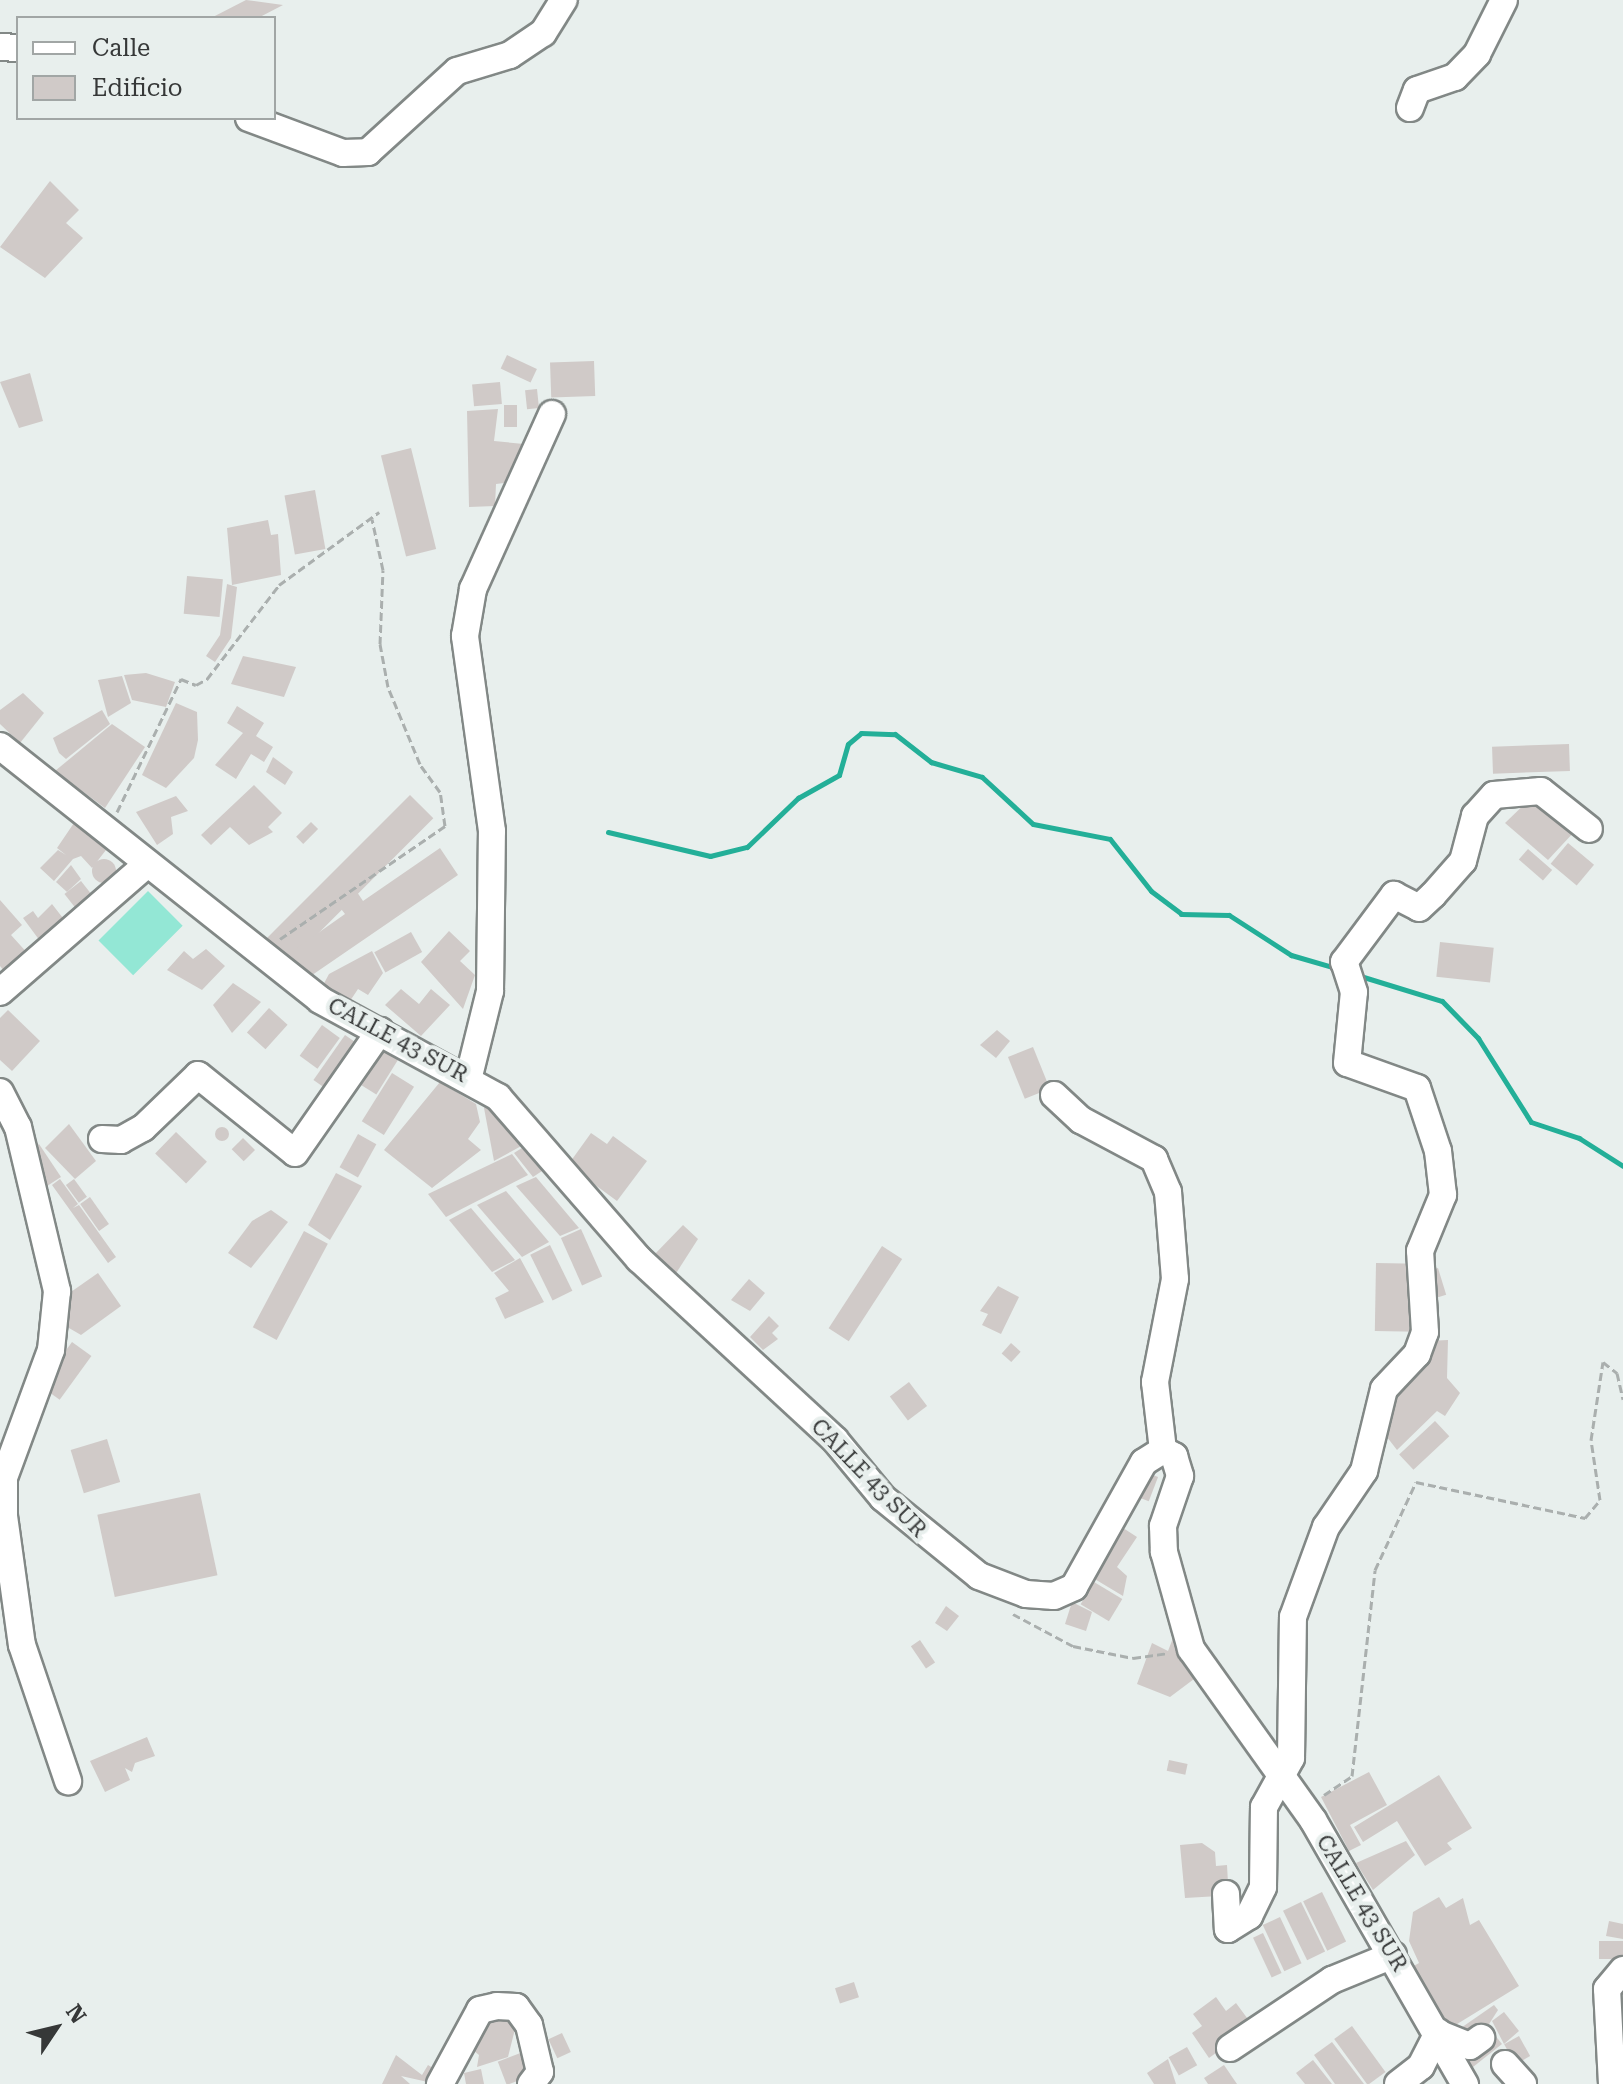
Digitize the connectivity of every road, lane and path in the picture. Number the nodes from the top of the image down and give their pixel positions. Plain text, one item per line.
1 (564, 0) edge
2 (1504, 0) edge
3 (1410, 108) dead end
4 (254, 120) edge
5 (552, 414) dead end
6 (379, 512) dead end
7 (372, 519) junction
8 (0, 746) edge
9 (1589, 829) dead end
10 (106, 833) junction
11 (145, 866) junction
12 (258, 954) junction
13 (0, 992) edge
14 (380, 1031) junction
15 (469, 1076) junction
16 (0, 1092) edge
17 (1054, 1095) dead end
18 (102, 1139) dead end
19 (1623, 1399) edge
20 (1163, 1450) junction
21 (1006, 1610) dead end
22 (1191, 1649) junction
23 (1280, 1778) junction
24 (68, 1781) dead end
25 (1304, 1809) junction
26 (1226, 1894) dead end
27 (1393, 1955) junction
28 (1623, 1970) edge
29 (1439, 2033) junction
30 (1481, 2038) dead end
31 (1230, 2048) dead end
32 (1505, 2064) dead end
33 (440, 2084) edge
34 (532, 2084) edge
35 (1398, 2084) edge
36 (1465, 2084) edge
37 (1523, 2084) edge
38 (1612, 2084) edge

1 - 4 street
2 - 3 street
5 - 15 street
6 - 7 path
7 - 10 path
7 - 12 path
8 - 10 street, CALLE 43 SUR
9 - 23 street
10 - 11 street, CALLE 43 SUR
11 - 12 street, CALLE 43 SUR
11 - 13 street
12 - 14 street, CALLE 43 SUR
14 - 15 street, CALLE 43 SUR
14 - 18 street
15 - 20 street, CALLE 43 SUR
16 - 24 street
17 - 20 street
19 - 25 path
20 - 22 street, CALLE 43 SUR
21 - 22 path
22 - 23 street, CALLE 43 SUR
23 - 25 street, CALLE 43 SUR
23 - 26 street
25 - 27 street, CALLE 43 SUR
27 - 29 street, CALLE 43 SUR
27 - 31 street
28 - 38 street
29 - 30 street
29 - 35 street
29 - 36 street, CALLE 43 SUR
32 - 37 street
33 - 34 street

